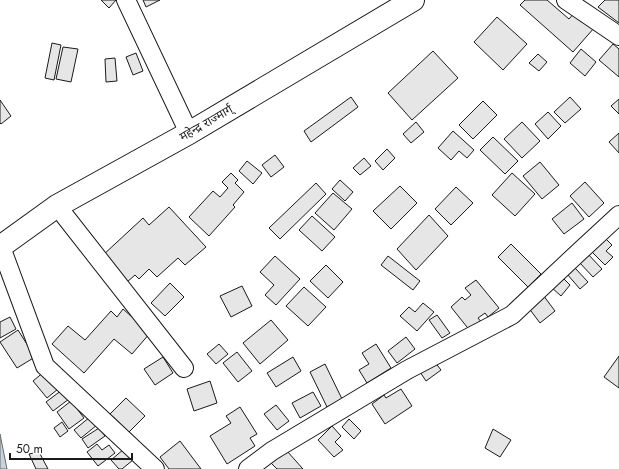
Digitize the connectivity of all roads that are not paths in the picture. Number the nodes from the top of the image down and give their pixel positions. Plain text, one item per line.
1 (126, 0) edge
2 (413, 0) edge
3 (566, 0) edge
4 (619, 36) edge
5 (190, 133) junction
6 (57, 206) junction
7 (619, 215) edge
8 (1, 247) edge
9 (184, 368) dead end
10 (155, 469) edge
11 (248, 469) edge

1 - 5 street
2 - 5 highway, महेन्द्र राज्मार्ग्
3 - 4 street
5 - 6 highway, महेन्द्र राज्मार्ग्
6 - 8 highway, महेन्द्र राज्मार्ग्
6 - 9 street
7 - 11 street
8 - 10 street

